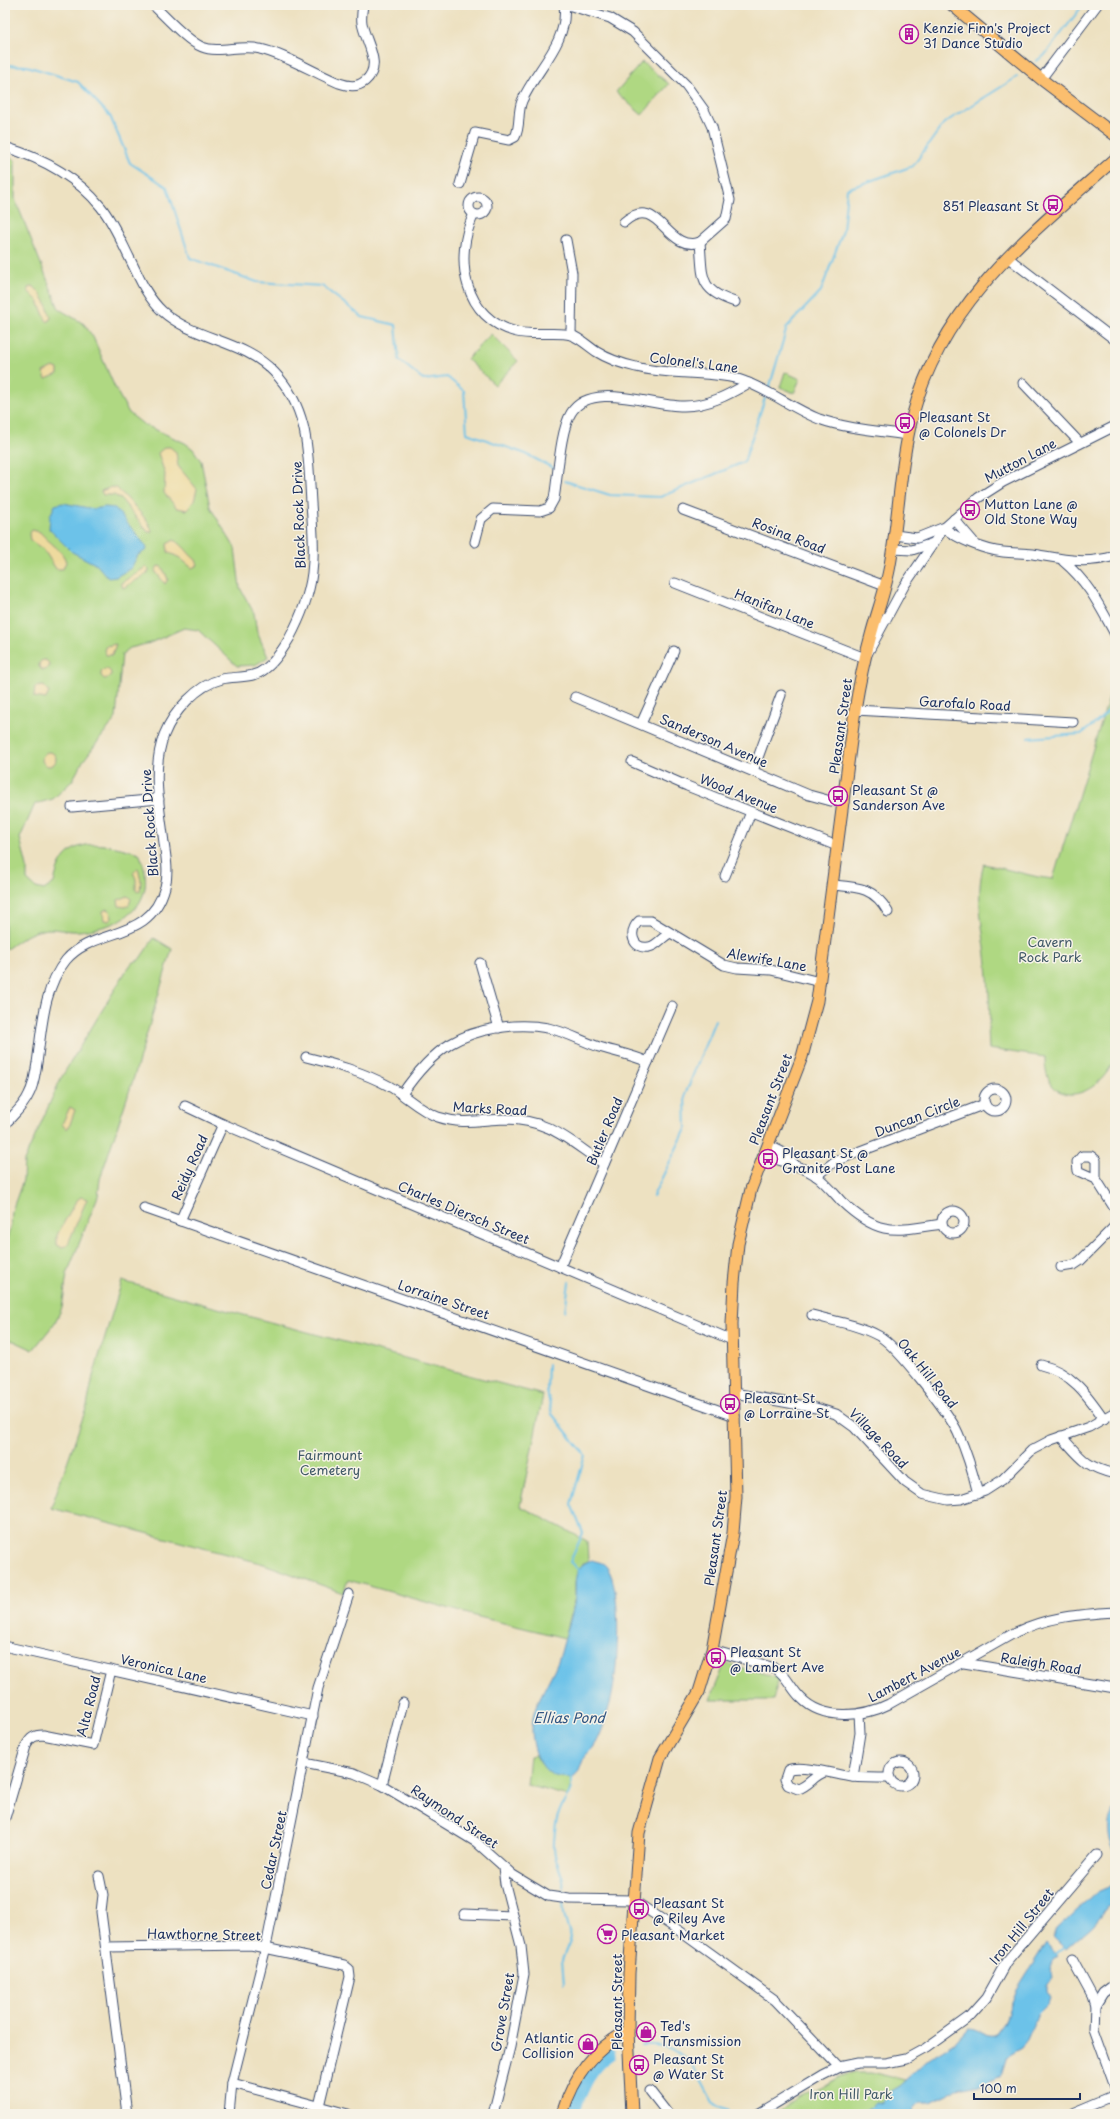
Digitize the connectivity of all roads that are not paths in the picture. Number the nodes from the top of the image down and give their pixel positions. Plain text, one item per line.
1 (153, 5) edge
2 (364, 5) edge
3 (564, 5) edge
4 (568, 5) edge
5 (952, 5) edge
6 (1097, 5) edge
7 (1041, 79) junction
8 (1115, 135) edge
9 (5, 147) edge
10 (1115, 159) edge
11 (460, 184) dead end
12 (474, 214) dead end
13 (624, 222) dead end
14 (566, 240) dead end
15 (700, 242) junction
16 (1007, 257) junction
17 (735, 302) dead end
18 (571, 335) junction
19 (1115, 340) edge
20 (749, 383) junction
21 (1023, 383) dead end
22 (1115, 426) edge
23 (908, 435) junction
24 (1080, 443) junction
25 (683, 510) dead end
26 (954, 519) junction
27 (944, 528) junction
28 (895, 535) junction
29 (475, 542) dead end
30 (933, 543) junction
31 (975, 543) junction
32 (893, 549) junction
33 (1115, 556) edge
34 (1063, 561) junction
35 (675, 582) dead end
36 (885, 586) junction
37 (1115, 634) edge
38 (674, 651) dead end
39 (865, 658) junction
40 (781, 695) dead end
41 (575, 697) dead end
42 (855, 710) junction
43 (1073, 722) dead end
44 (642, 724) junction
45 (632, 762) dead end
46 (753, 770) junction
47 (159, 799) junction
48 (844, 802) junction
49 (72, 807) dead end
50 (751, 812) junction
51 (837, 846) junction
52 (725, 876) dead end
53 (832, 885) junction
54 (888, 912) dead end
55 (670, 933) dead end
56 (480, 963) dead end
57 (820, 982) junction
58 (672, 1006) dead end
59 (499, 1028) junction
60 (306, 1057) dead end
61 (648, 1062) junction
62 (402, 1094) junction
63 (985, 1104) dead end
64 (186, 1106) dead end
65 (5, 1124) edge
66 (223, 1124) junction
67 (766, 1150) junction
68 (604, 1164) junction
69 (816, 1176) junction
70 (1096, 1179) dead end
71 (144, 1208) dead end
72 (1115, 1209) edge
73 (180, 1221) junction
74 (942, 1224) dead end
75 (1115, 1226) edge
76 (560, 1267) junction
77 (1061, 1267) dead end
78 (812, 1315) dead end
79 (732, 1340) junction
80 (1041, 1365) dead end
81 (734, 1393) junction
82 (1115, 1412) edge
83 (735, 1416) junction
84 (1104, 1419) junction
85 (1061, 1436) junction
86 (1115, 1474) edge
87 (978, 1494) junction
88 (349, 1594) dead end
89 (1115, 1612) edge
90 (8, 1647) dead end
91 (712, 1650) junction
92 (964, 1663) junction
93 (110, 1670) junction
94 (1115, 1688) edge
95 (403, 1703) dead end
96 (859, 1714) junction
97 (313, 1716) junction
98 (304, 1763) junction
99 (825, 1772) dead end
100 (853, 1777) junction
101 (890, 1778) dead end
102 (382, 1785) junction
103 (5, 1818) edge
104 (1097, 1855) dead end
105 (503, 1867) junction
106 (99, 1876) dead end
107 (632, 1900) junction
108 (464, 1914) dead end
109 (513, 1916) junction
110 (106, 1947) junction
111 (266, 1947) junction
112 (1072, 1959) dead end
113 (1115, 1984) edge
114 (1095, 2006) junction
115 (628, 2031) junction
116 (839, 2067) junction
117 (232, 2083) junction
118 (1115, 2087) edge
119 (650, 2091) dead end
120 (1115, 2095) edge
121 (319, 2106) junction
122 (127, 2114) edge
123 (229, 2114) edge
124 (348, 2114) edge
125 (493, 2114) edge
126 (562, 2114) edge
127 (632, 2114) edge
128 (668, 2114) edge
129 (758, 2114) edge
130 (1070, 2114) edge

1 - 2 street
3 - 11 street
4 - 15 street
5 - 7 main road
6 - 7 street
7 - 8 main road
9 - 47 street, Black Rock Drive
10 - 16 main road, Pleasant Street
12 - 18 street
13 - 15 street
14 - 18 street
15 - 17 street
16 - 19 street
16 - 23 main road, Pleasant Street
18 - 20 street, Colonel's Lane
20 - 23 street, Colonel's Lane
20 - 29 street
21 - 24 street
22 - 24 street, Mutton Lane
23 - 28 main road, Pleasant Street
24 - 26 street, Mutton Lane
25 - 36 street, Rosina Road
26 - 27 street, Mutton Lane
26 - 31 street
27 - 28 street, Mutton Lane
27 - 30 street, Mutton Lane
27 - 31 street
28 - 32 main road, Pleasant Street
30 - 32 street
30 - 39 street, Mutton Lane
31 - 34 street
32 - 36 main road, Pleasant Street
33 - 34 street
34 - 37 street
35 - 39 street, Hanifan Lane
36 - 39 main road, Pleasant Street
38 - 44 street
39 - 42 main road, Pleasant Street
40 - 46 street
41 - 44 street, Sanderson Avenue
42 - 43 street, Garofalo Road
42 - 48 main road, Pleasant Street
44 - 46 street, Sanderson Avenue
45 - 50 street, Wood Avenue
46 - 48 street, Sanderson Avenue
47 - 49 street
47 - 65 street, Black Rock Drive
48 - 51 main road, Pleasant Street
50 - 51 street, Wood Avenue
50 - 52 street
51 - 53 main road, Pleasant Street
53 - 54 street
53 - 57 main road, Pleasant Street
55 - 57 street, Alewife Lane
56 - 59 street
57 - 67 main road, Pleasant Street
58 - 61 street, Butler Road
59 - 61 street
59 - 62 street
60 - 62 street, Marks Road
61 - 68 street, Butler Road
62 - 68 street, Marks Road
63 - 69 street, Duncan Circle
64 - 66 street, Charles Diersch Street
66 - 73 street, Reidy Road
66 - 76 street, Charles Diersch Street
67 - 69 street
67 - 79 main road, Pleasant Street
68 - 76 street, Butler Road
69 - 74 street
70 - 72 street
71 - 73 street, Lorraine Street
73 - 83 street, Lorraine Street
75 - 77 street
76 - 79 street, Charles Diersch Street
78 - 87 street, Oak Hill Road
79 - 81 main road, Pleasant Street
80 - 84 street
81 - 83 main road, Pleasant Street
81 - 87 street, Village Road
82 - 84 street, Village Road
83 - 91 main road, Pleasant Street
84 - 85 street, Village Road
85 - 86 street
85 - 87 street, Village Road
88 - 97 street, Cedar Street
89 - 92 street, Lambert Avenue
90 - 93 street, Veronica Lane
91 - 96 street, Lambert Avenue
91 - 107 main road, Pleasant Street
92 - 94 street, Raleigh Road
92 - 96 street, Lambert Avenue
93 - 97 street, Veronica Lane
93 - 103 street, Alta Road
95 - 102 street
96 - 100 street
97 - 98 street, Cedar Street
98 - 102 street, Raymond Street
98 - 111 street, Cedar Street
99 - 100 street
100 - 101 street
102 - 105 street, Raymond Street
104 - 116 street, Iron Hill Street
105 - 107 street, Raymond Street
105 - 109 street, Grove Street
106 - 110 street
107 - 115 main road, Pleasant Street
107 - 116 street
108 - 109 street
109 - 125 street, Grove Street
110 - 111 street, Hawthorne Street
110 - 122 street
111 - 117 street, Cedar Street
111 - 121 street, Hawthorne Street
112 - 114 street
113 - 114 street
114 - 118 street
115 - 126 main road
115 - 127 main road, Pleasant Street
116 - 129 street, Iron Hill Street
117 - 121 street
117 - 123 street, Cedar Street
119 - 128 street
120 - 130 street
121 - 124 street

